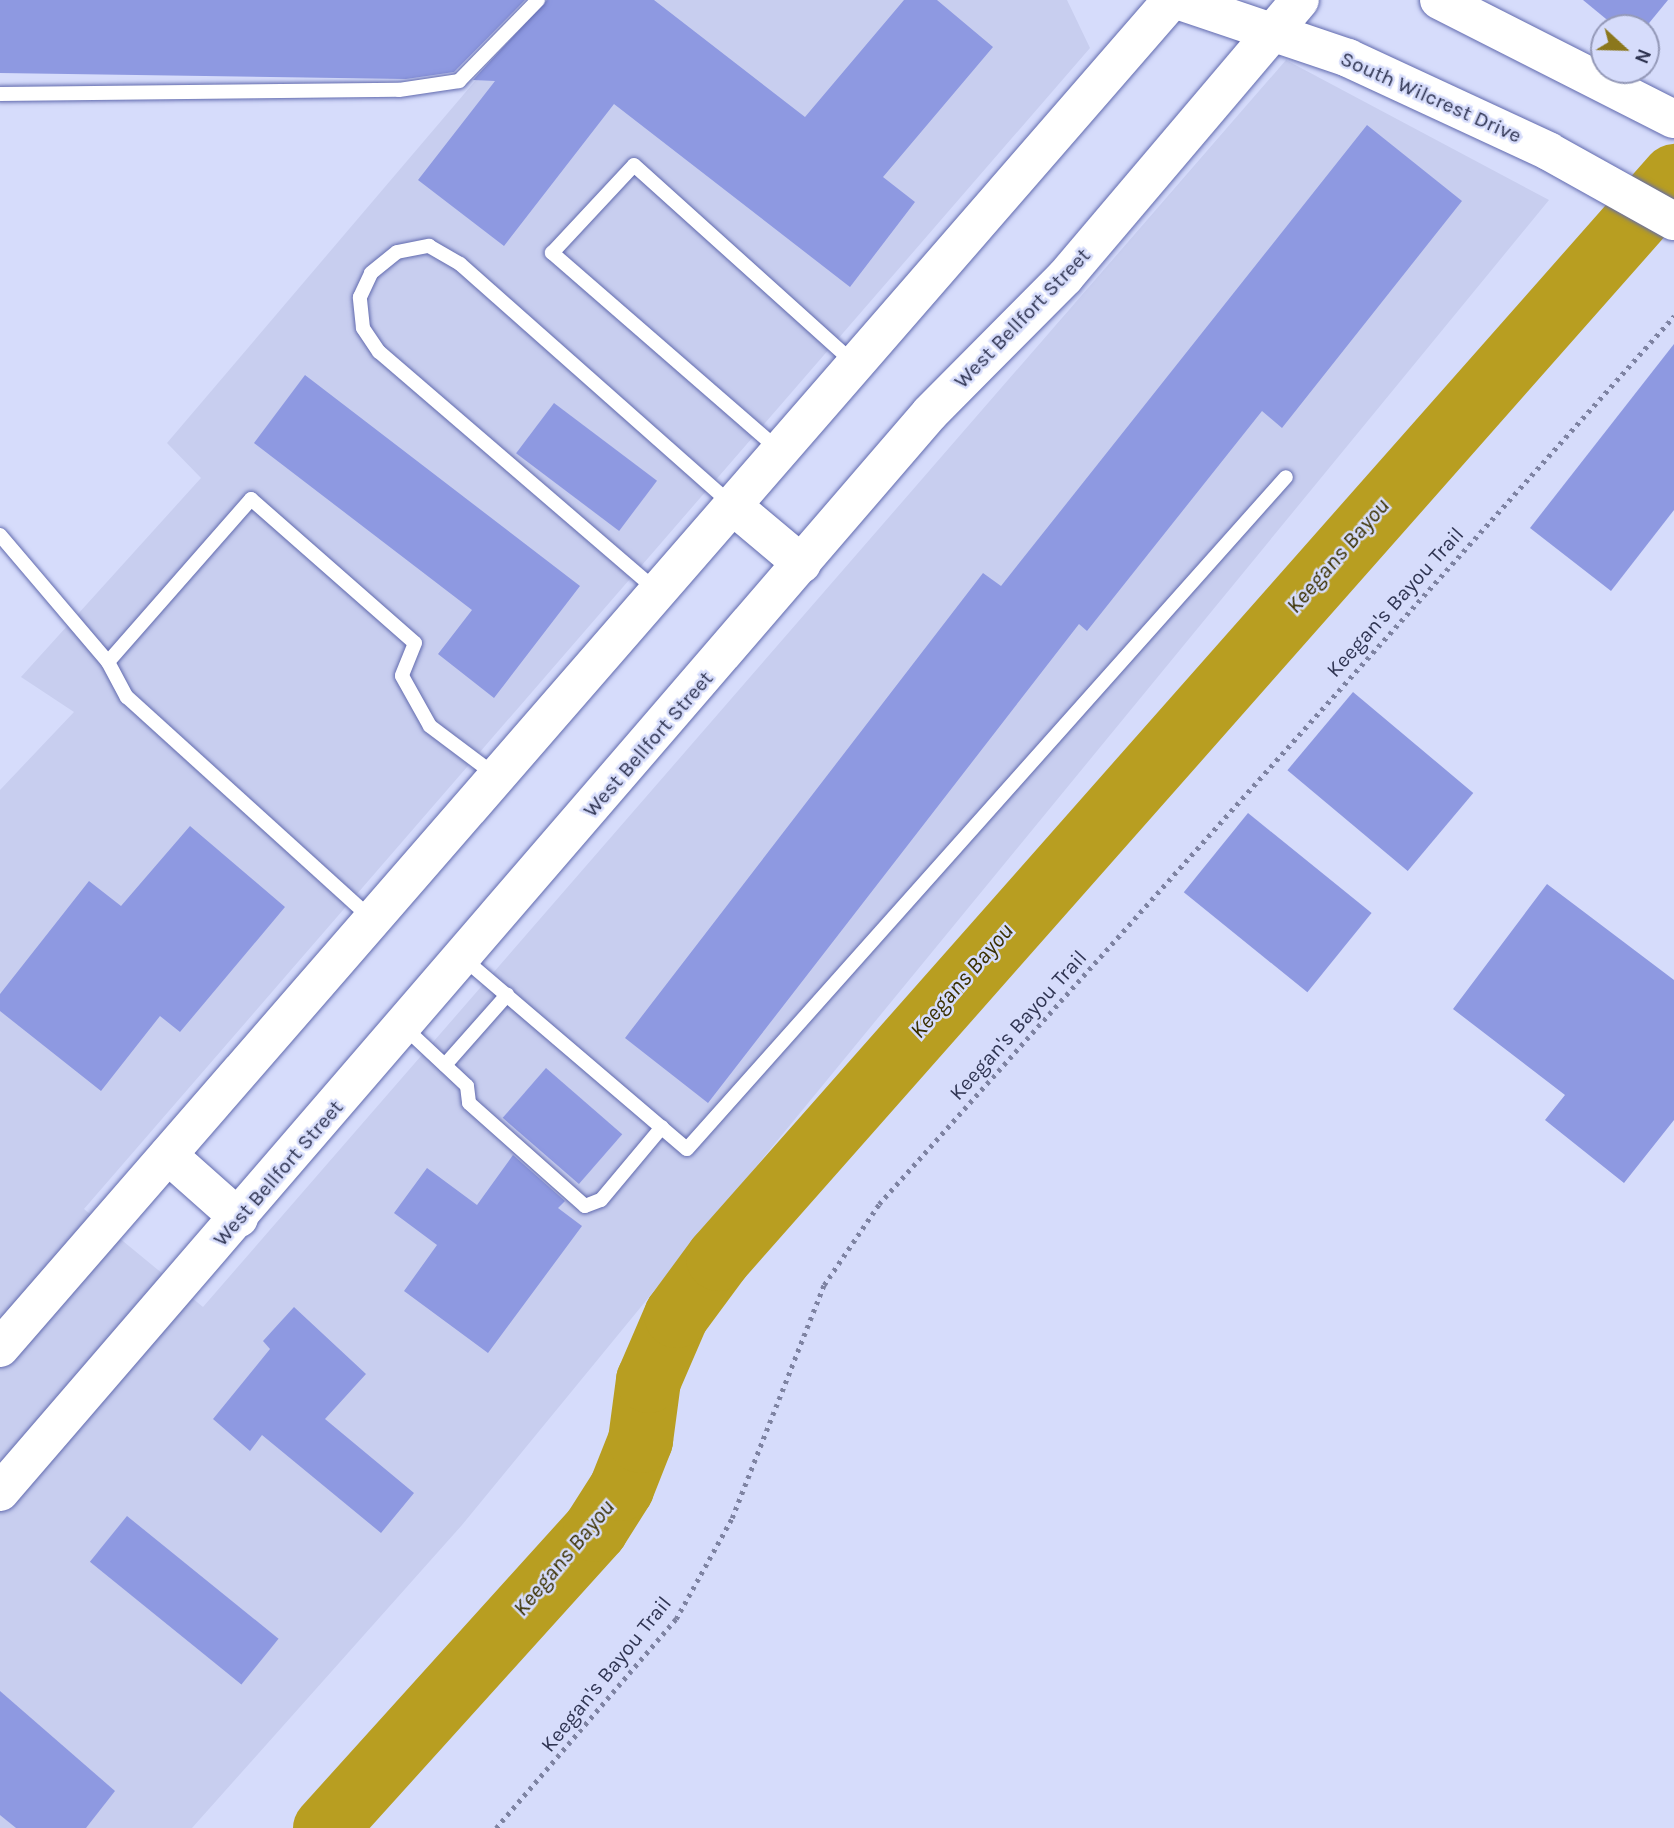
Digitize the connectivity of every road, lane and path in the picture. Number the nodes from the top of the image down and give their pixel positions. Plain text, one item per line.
1 (538, 0) edge
2 (1174, 0) edge
3 (1300, 0) edge
4 (1454, 3) edge
5 (1273, 33) junction
6 (0, 94) edge
7 (1674, 119) edge
8 (1674, 221) edge
9 (1674, 316) edge
10 (856, 364) junction
11 (780, 451) junction
12 (1286, 477) dead end
13 (733, 506) junction
14 (0, 536) edge
15 (803, 564) junction
16 (660, 593) junction
17 (108, 662) junction
18 (498, 778) junction
19 (372, 919) junction
20 (463, 958) junction
21 (507, 995) junction
22 (404, 1027) junction
23 (445, 1065) junction
24 (662, 1127) junction
25 (168, 1155) junction
26 (239, 1218) junction
27 (0, 1348) edge
28 (0, 1492) edge
29 (496, 1828) edge

1 - 6 lane
2 - 5 main road, South Wilcrest Drive
2 - 10 main road
3 - 5 main road, West Bellfort Street
4 - 7 main road
5 - 8 main road, South Wilcrest Drive
5 - 15 main road, West Bellfort Street
9 - 29 path, Keegan's Bayou Trail
10 - 11 main road
10 - 11 lane
11 - 13 main road
12 - 24 lane
13 - 15 main road
13 - 16 main road
13 - 16 lane
14 - 17 lane
15 - 20 main road, West Bellfort Street
16 - 18 main road
17 - 18 lane
17 - 19 lane
18 - 19 main road
19 - 25 main road
20 - 21 lane
20 - 22 main road, West Bellfort Street
21 - 23 lane
21 - 24 lane
22 - 23 lane
22 - 26 main road, West Bellfort Street
23 - 24 lane
25 - 26 main road
25 - 27 main road
26 - 28 main road, West Bellfort Street

